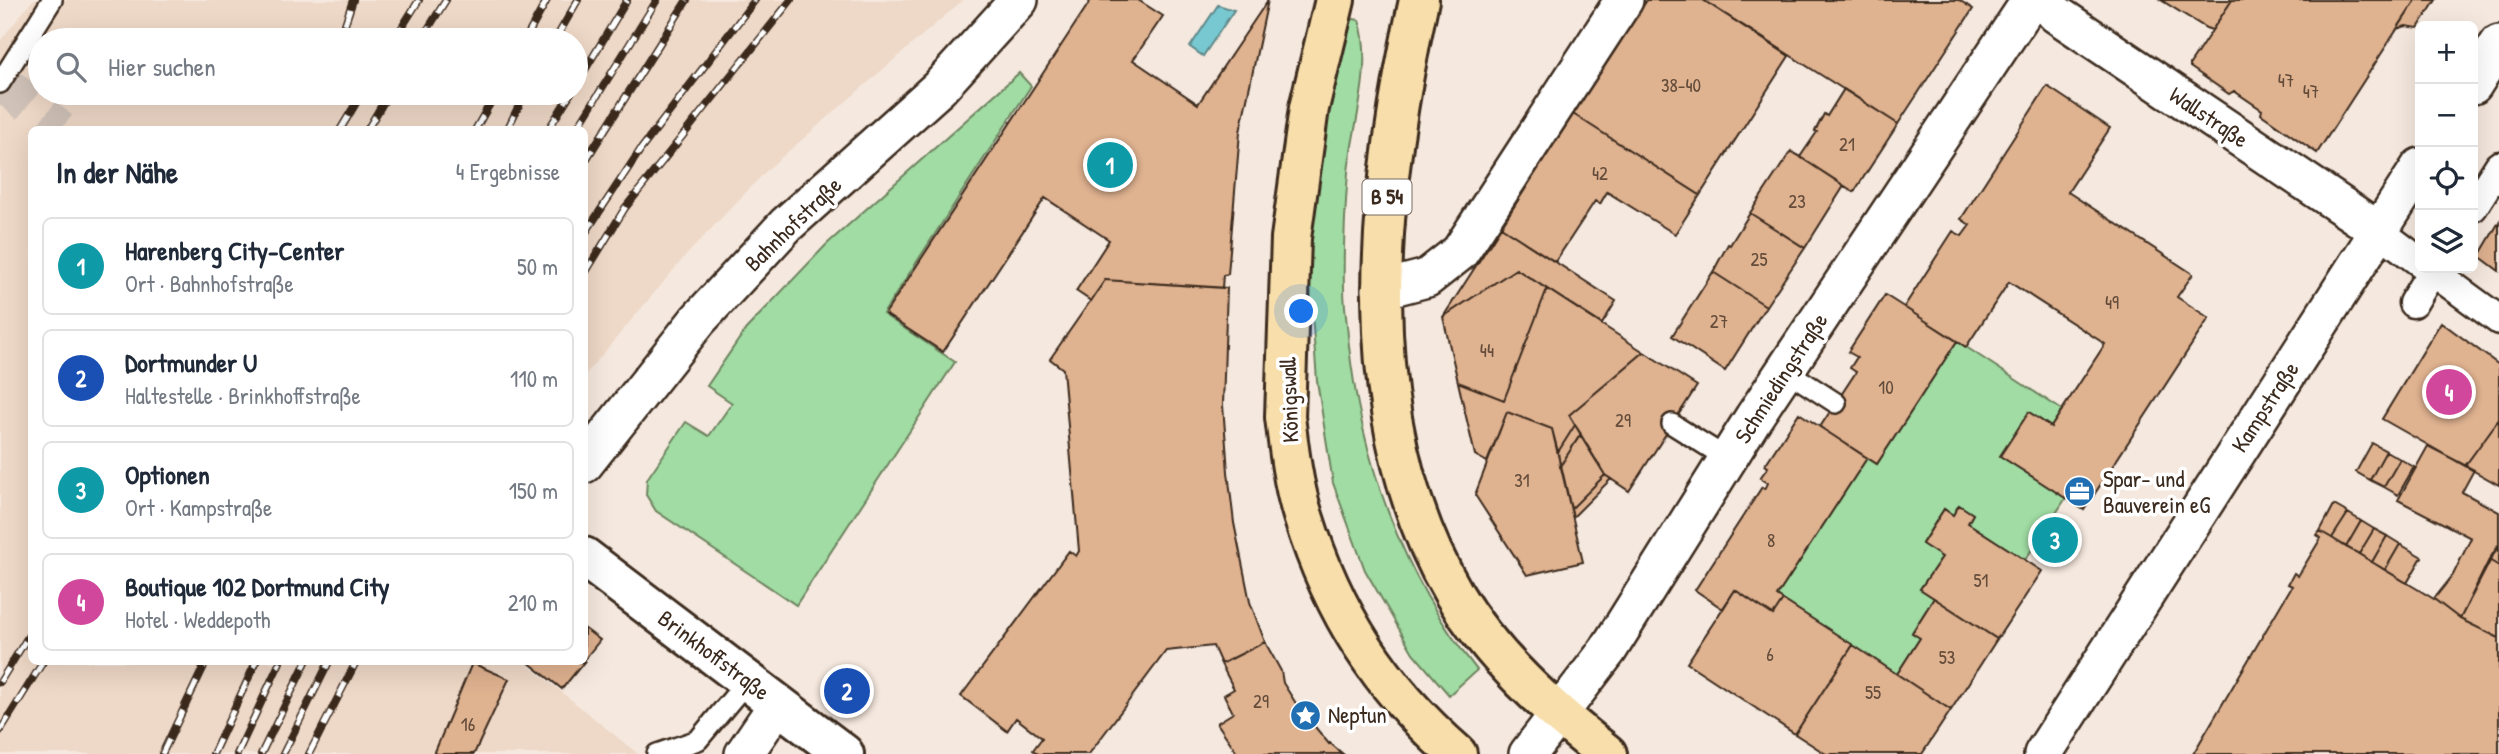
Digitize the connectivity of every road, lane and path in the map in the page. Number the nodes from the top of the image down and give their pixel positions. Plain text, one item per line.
1 (52, 0) edge
2 (1019, 0) edge
3 (1335, 0) edge
4 (1419, 0) edge
5 (1624, 0) edge
6 (2031, 0) edge
7 (2043, 0) edge
8 (34, 28) edge
9 (28, 38) edge
10 (2499, 44) edge
11 (0, 83) edge
12 (2474, 84) edge
13 (2499, 166) edge
14 (2415, 175) edge
15 (2478, 200) edge
16 (2379, 231) junction
17 (2415, 257) edge
18 (2426, 273) edge
19 (2437, 273) edge
20 (1381, 290) junction
21 (2413, 303) dead end
22 (2499, 320) edge
23 (1785, 370) junction
24 (1836, 403) dead end
25 (1672, 424) dead end
26 (588, 459) edge
27 (1728, 459) junction
28 (588, 560) edge
29 (748, 680) junction
30 (778, 704) junction
31 (1559, 716) junction
32 (657, 754) edge
33 (744, 754) edge
34 (844, 754) edge
35 (1457, 754) edge
36 (1528, 754) edge
37 (1607, 754) edge
38 (2043, 754) edge

1 - 8 lane
2 - 26 street, Bahnhofstraße
3 - 35 main road, Königswall
4 - 20 main road, B 54
5 - 20 street
6 - 23 street, Schmiedingstraße
7 - 16 street, Wallstraße
9 - 11 lane
10 - 12 street
13 - 15 street
14 - 16 street, Kampstraße
16 - 17 street
16 - 38 street, Kampstraße
18 - 21 street
19 - 22 street
20 - 31 main road, B 54
23 - 24 lane
23 - 27 street, Schmiedingstraße
25 - 27 lane
27 - 31 street, Schmiedingstraße
28 - 29 street, Brinkhoffstraße
29 - 30 street, Brinkhoffstraße
29 - 32 lane
30 - 33 street
30 - 34 street, Brinkhoffstraße
31 - 36 street, Schmiedingstraße
31 - 37 main road, B 54

